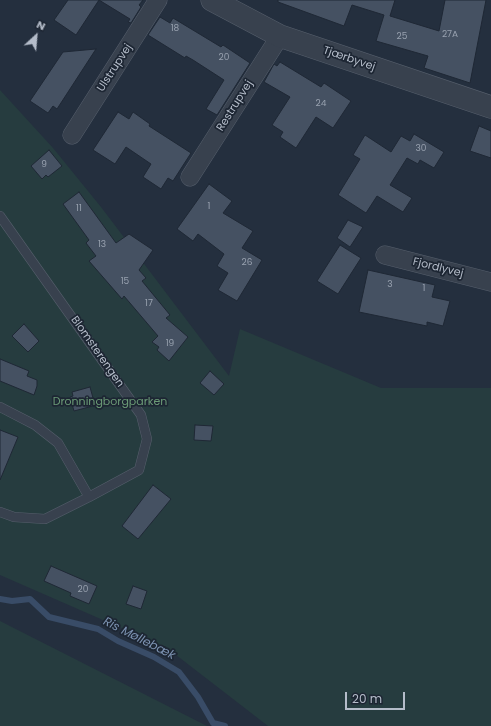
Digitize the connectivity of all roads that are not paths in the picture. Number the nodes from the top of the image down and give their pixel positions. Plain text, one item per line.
1 (158, 0) edge
2 (212, 0) edge
3 (280, 36) junction
4 (491, 107) edge
5 (72, 135) dead end
6 (190, 177) dead end
7 (0, 216) edge
8 (385, 255) dead end
9 (491, 282) edge
10 (0, 407) edge
11 (89, 497) junction
12 (0, 512) edge

1 - 5 street, Ulstrupvej
2 - 3 street, Tjærbyvej
3 - 4 street, Tjærbyvej
3 - 6 street, Restrupvej
7 - 11 lane, Blomsterengen
8 - 9 street, Fjordlyvej
10 - 11 lane
11 - 12 lane, Blomsterengen

